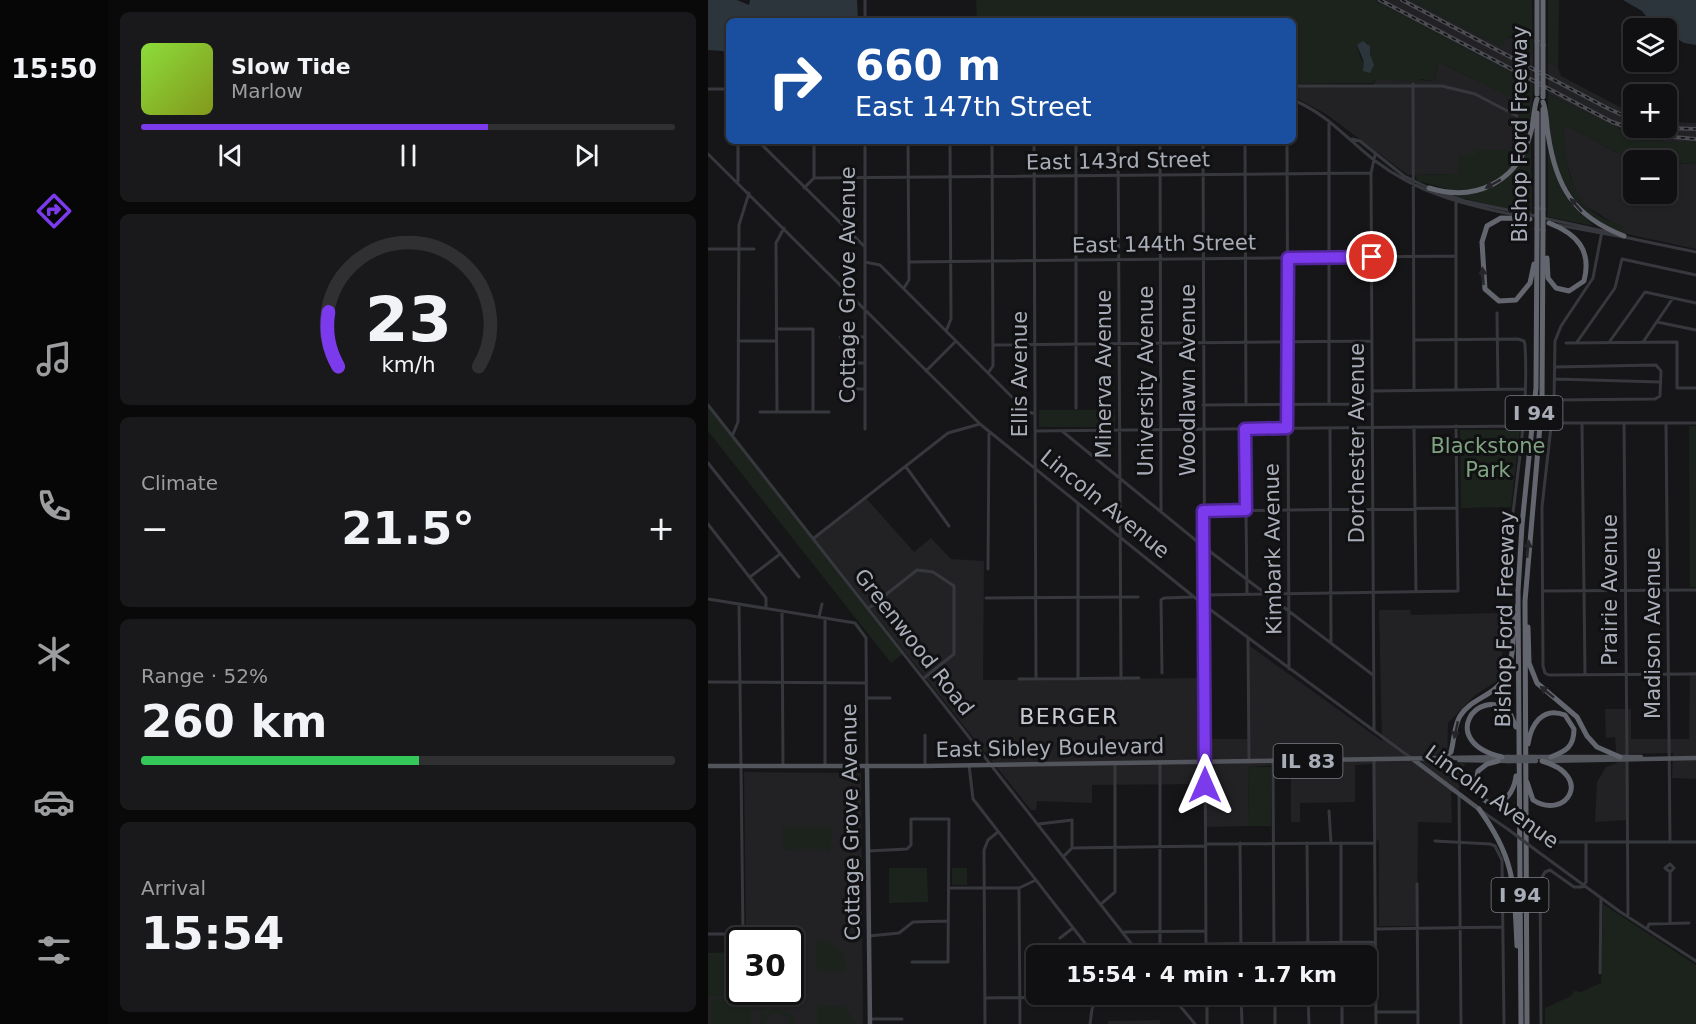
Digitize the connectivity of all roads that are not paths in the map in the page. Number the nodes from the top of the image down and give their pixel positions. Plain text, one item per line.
1 (865, 0) edge
2 (1537, 0) edge
3 (1543, 0) edge
4 (865, 18) edge
5 (1413, 84) junction
6 (1296, 86) edge
7 (708, 89) edge
8 (726, 89) edge
9 (1540, 98) junction
10 (1296, 102) edge
11 (1517, 116) dead end
12 (1329, 121) junction
13 (738, 144) edge
14 (761, 144) edge
15 (814, 144) edge
16 (865, 144) edge
17 (908, 144) edge
18 (950, 144) edge
19 (992, 144) edge
20 (1034, 144) edge
21 (1076, 144) edge
22 (1118, 144) edge
23 (1160, 144) edge
24 (1203, 144) edge
25 (1245, 144) edge
26 (1287, 144) edge
27 (708, 154) edge
28 (1374, 157) junction
29 (1329, 173) junction
30 (1371, 173) junction
31 (1245, 174) junction
32 (1287, 174) junction
33 (1160, 175) junction
34 (1203, 175) junction
35 (1034, 176) junction
36 (1076, 176) junction
37 (1118, 176) junction
38 (950, 177) junction
39 (993, 177) junction
40 (814, 178) junction
41 (865, 178) junction
42 (908, 178) junction
43 (738, 181) junction
44 (1413, 182) junction
45 (804, 188) junction
46 (1429, 188) junction
47 (749, 193) junction
48 (1456, 203) junction
49 (1530, 219) junction
50 (1549, 223) junction
51 (784, 228) junction
52 (1540, 232) junction
53 (1602, 232) junction
54 (1624, 236) junction
55 (1634, 239) junction
56 (865, 247) junction
57 (708, 249) edge
58 (738, 249) junction
59 (754, 249) dead end
60 (1696, 252) edge
61 (1414, 256) junction
62 (1455, 256) junction
63 (1329, 257) junction
64 (1372, 257) junction
65 (1245, 258) junction
66 (1288, 258) junction
67 (1161, 259) junction
68 (1203, 259) junction
69 (1076, 260) junction
70 (1119, 260) junction
71 (993, 261) junction
72 (1034, 261) junction
73 (865, 262) junction
74 (909, 262) junction
75 (951, 262) junction
76 (1696, 275) edge
77 (904, 288) junction
78 (865, 295) junction
79 (1674, 298) junction
80 (855, 299) junction
81 (1696, 303) edge
82 (865, 309) junction
83 (1497, 313) dead end
84 (1657, 322) junction
85 (776, 329) junction
86 (1696, 330) edge
87 (946, 331) junction
88 (840, 337) dead end
89 (864, 337) junction
90 (738, 340) junction
91 (1414, 340) junction
92 (1456, 340) junction
93 (1498, 340) junction
94 (776, 341) junction
95 (956, 341) junction
96 (1329, 341) junction
97 (1372, 341) junction
98 (1203, 342) junction
99 (1245, 342) junction
100 (1288, 342) junction
101 (1577, 342) junction
102 (1610, 342) junction
103 (1643, 342) junction
104 (1119, 343) junction
105 (1161, 343) junction
106 (1566, 343) dead end
107 (1035, 344) junction
108 (1076, 344) junction
109 (993, 345) junction
110 (840, 363) dead end
111 (864, 363) junction
112 (1556, 367) junction
113 (926, 371) junction
114 (988, 373) junction
115 (1555, 379) junction
116 (1660, 382) junction
117 (840, 388) dead end
118 (1696, 388) edge
119 (865, 389) junction
120 (1456, 389) junction
121 (1498, 389) junction
122 (1525, 389) junction
123 (1414, 390) junction
124 (1372, 391) junction
125 (1554, 400) junction
126 (1329, 404) junction
127 (1372, 404) junction
128 (708, 405) edge
129 (1202, 405) junction
130 (1246, 405) junction
131 (1287, 405) junction
132 (1076, 408) dead end
133 (760, 412) dead end
134 (777, 412) junction
135 (813, 412) junction
136 (829, 412) dead end
137 (1035, 414) junction
138 (1552, 423) junction
139 (1582, 423) junction
140 (1624, 423) junction
141 (1666, 423) junction
142 (1696, 423) edge
143 (980, 424) junction
144 (1456, 426) junction
145 (1522, 426) junction
146 (1372, 427) junction
147 (1414, 427) junction
148 (1287, 428) junction
149 (1330, 428) junction
150 (865, 429) dead end
151 (1161, 429) junction
152 (1202, 429) junction
153 (1245, 429) junction
154 (1035, 430) junction
155 (1061, 430) junction
156 (1119, 430) junction
157 (988, 431) junction
158 (732, 434) junction
159 (708, 463) edge
160 (906, 467) junction
161 (1035, 469) junction
162 (1119, 479) junction
163 (1078, 504) junction
164 (1414, 508) junction
165 (1456, 508) junction
166 (1330, 509) junction
167 (1372, 509) junction
168 (1246, 510) junction
169 (1288, 510) junction
170 (1203, 511) junction
171 (1161, 512) junction
172 (708, 524) edge
173 (949, 526) dead end
174 (1119, 537) junction
175 (814, 538) junction
176 (1204, 547) junction
177 (780, 554) junction
178 (988, 569) dead end
179 (750, 577) junction
180 (799, 577) dead end
181 (1246, 580) junction
182 (1626, 590) junction
183 (1667, 590) junction
184 (1696, 590) edge
185 (1518, 591) junction
186 (1543, 591) junction
187 (1584, 591) junction
188 (1373, 592) junction
189 (1416, 592) junction
190 (1506, 592) dead end
191 (1330, 593) junction
192 (1246, 594) junction
193 (1265, 594) junction
194 (1288, 594) junction
195 (1204, 595) junction
196 (1077, 596) junction
197 (1120, 596) junction
198 (1035, 597) junction
199 (1138, 597) dead end
200 (1193, 597) junction
201 (986, 598) dead end
202 (708, 599) edge
203 (1525, 601) junction
204 (739, 604) junction
205 (822, 604) dead end
206 (1204, 605) junction
207 (766, 608) junction
208 (869, 608) junction
209 (782, 611) junction
210 (1289, 613) junction
211 (819, 617) junction
212 (825, 618) junction
213 (1248, 638) junction
214 (1331, 643) junction
215 (1289, 669) junction
216 (1162, 673) dead end
217 (1668, 674) junction
218 (1696, 674) edge
219 (1374, 675) junction
220 (1584, 675) junction
221 (1626, 675) junction
222 (924, 678) junction
223 (1139, 678) dead end
224 (1019, 679) dead end
225 (1036, 679) junction
226 (1078, 679) junction
227 (1121, 679) junction
228 (708, 682) edge
229 (740, 682) junction
230 (783, 682) junction
231 (825, 682) junction
232 (866, 683) junction
233 (867, 698) junction
234 (890, 698) dead end
235 (1374, 731) junction
236 (925, 735) dead end
237 (1519, 740) junction
238 (1395, 746) junction
239 (1525, 755) junction
240 (1551, 757) junction
241 (1624, 758) junction
242 (1669, 758) junction
243 (1696, 758) edge
244 (1504, 759) junction
245 (1393, 760) junction
246 (1414, 760) junction
247 (1439, 760) junction
248 (1538, 760) junction
249 (1374, 761) junction
250 (1205, 762) junction
251 (1249, 762) junction
252 (1273, 762) junction
253 (1160, 763) junction
254 (1115, 764) junction
255 (969, 765) junction
256 (992, 765) junction
257 (1519, 765) junction
258 (708, 766) edge
259 (867, 766) junction
260 (925, 766) junction
261 (741, 767) junction
262 (783, 767) junction
263 (825, 767) junction
264 (1431, 773) junction
265 (1525, 776) junction
266 (1459, 795) junction
267 (1479, 809) junction
268 (1329, 811) dead end
269 (1039, 824) junction
270 (998, 832) junction
271 (1435, 841) dead end
272 (1559, 842) dead end
273 (1586, 842) junction
274 (1627, 842) junction
275 (1670, 842) junction
276 (1696, 842) edge
277 (1240, 843) junction
278 (1274, 843) junction
279 (1307, 843) junction
280 (1331, 843) junction
281 (1341, 843) junction
282 (1375, 843) junction
283 (1459, 844) junction
284 (1206, 845) junction
285 (1116, 847) junction
286 (1161, 847) junction
287 (1072, 848) junction
288 (868, 851) junction
289 (1063, 857) junction
290 (1670, 872) dead end
291 (1036, 880) junction
292 (1417, 884) dead end
293 (1584, 885) junction
294 (949, 888) junction
295 (985, 888) junction
296 (1019, 888) junction
297 (1601, 898) junction
298 (1101, 904) junction
299 (1628, 917) junction
300 (948, 921) junction
301 (1689, 923) dead end
302 (1670, 924) junction
303 (1460, 927) junction
304 (1502, 927) junction
305 (1073, 928) junction
306 (1417, 928) junction
307 (1376, 929) junction
308 (1647, 929) junction
309 (1206, 931) junction
310 (1124, 932) junction
311 (1161, 932) junction
312 (708, 933) edge
313 (869, 936) junction
314 (1060, 938) dead end
315 (1308, 942) junction
316 (1341, 942) junction
317 (1376, 942) junction
318 (1241, 943) junction
319 (1274, 943) junction
320 (1206, 944) joint
321 (1086, 945) edge
322 (1133, 945) edge
323 (1160, 945) edge
324 (1696, 961) edge
325 (912, 962) dead end
326 (1600, 973) dead end
327 (1520, 984) junction
328 (985, 998) junction
329 (1020, 998) junction
330 (1026, 998) edge
331 (1095, 1005) edge
332 (1179, 1005) edge
333 (1207, 1005) edge
334 (1241, 1005) edge
335 (1275, 1005) edge
336 (1308, 1005) edge
337 (1342, 1005) edge
338 (1376, 1012) junction
339 (1418, 1012) junction
340 (902, 1019) dead end
341 (870, 1021) edge
342 (985, 1024) edge
343 (1020, 1024) edge
344 (1090, 1024) edge
345 (1195, 1024) edge
346 (1207, 1024) edge
347 (1242, 1024) edge
348 (1275, 1024) edge
349 (1309, 1024) edge
350 (1342, 1024) edge
351 (1376, 1024) edge
352 (1418, 1024) edge
353 (1461, 1024) edge
354 (1504, 1024) edge
355 (1521, 1024) edge
356 (1527, 1024) edge
357 (1541, 1024) edge

1 - 4 street
2 - 9 highway, Bishop Ford Freeway / I 94, bridge
3 - 9 highway, Bishop Ford Freeway / I 94, bridge
5 - 6 street
5 - 11 street
5 - 44 street
7 - 8 street
9 -> 46 highway
9 - 52 highway, Bishop Ford Freeway / I 94, bridge
54 -> 9 highway
10 - 12 street
12 - 28 street
12 - 29 street
13 - 43 street
14 - 45 street
15 - 40 street
16 - 41 street, Cottage Grove Avenue
17 - 42 street
18 - 38 street
19 - 39 street
20 - 35 street, Ellis Avenue
21 - 36 street
22 - 37 street, Minerva Avenue
23 - 33 street, University Avenue
24 - 34 street, Woodlawn Avenue
25 - 31 street
26 - 32 street, Kimbark Avenue
27 - 43 street, Lincoln Avenue
28 - 30 street, Dorchester Avenue
28 - 44 street
29 - 30 street, East 143rd Street
29 - 32 street, East 143rd Street
29 - 63 street
30 - 64 street, Dorchester Avenue
31 - 32 street, East 143rd Street
31 - 34 street, East 143rd Street
31 - 65 street
32 - 66 street, Kimbark Avenue
33 - 34 street, East 143rd Street
33 - 37 street, East 143rd Street
33 - 67 street, University Avenue
34 - 68 street, Woodlawn Avenue
35 - 36 street, East 143rd Street
35 - 39 street, East 143rd Street
35 - 72 street, Ellis Avenue
36 - 37 street, East 143rd Street
36 - 69 street
37 - 70 street, Minerva Avenue
38 - 39 street, East 143rd Street
38 - 42 street, East 143rd Street
38 - 75 street
39 - 71 street
40 - 41 street, East 143rd Street
40 - 45 street
41 - 42 street, East 143rd Street
41 - 56 street, Cottage Grove Avenue
42 - 74 street
43 - 47 street, Lincoln Avenue
44 - 46 street
44 - 48 street
44 - 61 street
45 - 56 street
46 - 53 street
47 - 51 street, Lincoln Avenue
47 - 58 street
48 - 49 street
48 - 62 street
49 - 50 street
52 -> 49 highway
50 - 52 highway
50 - 53 street
51 - 80 street, Lincoln Avenue
51 - 85 street
52 - 185 highway, Bishop Ford Freeway / I 94
203 -> 52 highway, Bishop Ford Freeway / I 94
53 - 54 street
53 - 55 street
53 - 112 street
54 - 55 street
55 - 60 street
56 - 73 street, Cottage Grove Avenue
57 - 58 street
58 - 59 street
58 - 90 street
61 - 62 street, East 144th Street
61 - 64 street, East 144th Street
61 - 91 street
62 - 92 street
63 - 64 street, East 144th Street
63 - 66 street, East 144th Street
63 - 96 street
64 - 97 street, Dorchester Avenue
65 - 66 street, East 144th Street
65 - 68 street, East 144th Street
65 - 99 street
66 - 100 street, Kimbark Avenue
67 - 68 street, East 144th Street
67 - 70 street, East 144th Street
67 - 105 street, University Avenue
68 - 98 street, Woodlawn Avenue
69 - 70 street, East 144th Street
69 - 72 street, East 144th Street
69 - 108 street
70 - 104 street, Minerva Avenue
71 - 72 street, East 144th Street
71 - 75 street, East 144th Street
71 - 109 street
72 - 107 street, Ellis Avenue
73 - 77 street
73 - 78 street, Cottage Grove Avenue
74 - 75 street, East 144th Street
74 - 77 street
75 - 87 street
76 - 101 street
77 - 87 street
78 - 80 street
78 - 82 street, Cottage Grove Avenue
79 - 81 street
79 - 84 street
79 - 102 street
80 - 82 street, Lincoln Avenue
82 - 89 street, Cottage Grove Avenue
82 - 113 street, Lincoln Avenue
83 - 93 street
84 - 86 street
84 - 103 street
85 - 94 street
85 - 135 street
87 - 95 street
88 - 89 street
89 - 111 street, Cottage Grove Avenue
90 - 94 street
90 - 158 street
91 - 92 street
91 - 123 street
92 - 93 street
92 - 120 street
93 - 121 street
93 - 122 street
94 - 134 street
95 - 113 street
95 - 114 street
96 - 97 street
96 - 100 street
96 - 126 street
97 - 124 street, Dorchester Avenue
98 - 99 street
98 - 105 street
98 - 129 street, Woodlawn Avenue
99 - 100 street
99 - 130 street
100 - 131 street, Kimbark Avenue
101 - 102 street
101 - 106 street
102 - 103 street
103 - 118 street
104 - 105 street
104 - 108 street
104 - 156 street, Minerva Avenue
105 - 151 street, University Avenue
107 - 108 street
107 - 109 street
107 - 137 street, Ellis Avenue
108 - 132 street
109 - 114 street
110 - 111 street
111 - 119 street, Cottage Grove Avenue
112 - 115 street
112 - 116 street
113 - 143 street, Lincoln Avenue
114 - 137 street
115 - 116 street
115 - 125 street
116 - 125 street
117 - 119 street
119 - 150 street, Cottage Grove Avenue
120 - 121 street
120 - 123 street
121 - 122 street
122 - 145 street
123 - 124 street
124 - 127 street, Dorchester Avenue
125 - 138 street
126 - 127 street
126 - 131 street
127 - 146 street, Dorchester Avenue
128 - 158 street, Greenwood Road
129 - 130 street
129 - 152 street, Woodlawn Avenue
130 - 131 street
131 - 148 street, Kimbark Avenue
133 - 134 street
134 - 135 street
135 - 136 street
137 - 154 street, Ellis Avenue
138 - 139 street
138 - 186 street
139 - 140 street
139 - 187 street
140 - 141 street
140 - 182 street, Prairie Avenue
141 - 142 street
141 - 183 street, Madison Avenue
143 - 157 street, Lincoln Avenue
143 - 160 street
144 - 145 street
144 - 147 street
144 - 165 street
145 - 190 street
146 - 147 street
146 - 149 street
146 - 167 street, Dorchester Avenue
147 - 164 street
148 - 149 street
148 - 153 street
148 - 169 street, Kimbark Avenue
149 - 166 street
151 - 152 street
151 - 156 street
151 - 171 street, University Avenue
152 - 153 street
152 - 170 street, Woodlawn Avenue
153 - 168 street
154 - 155 street
154 - 161 street, Ellis Avenue
155 - 156 street
155 - 162 street
156 - 162 street, Minerva Avenue
157 - 161 street, Lincoln Avenue
157 - 178 street
158 - 175 street, Greenwood Road
159 - 177 street
160 - 173 street
160 - 175 street
161 - 163 street, Lincoln Avenue
161 - 198 street, Ellis Avenue
162 - 171 street
162 - 174 street, Minerva Avenue
163 - 174 street, Lincoln Avenue
163 - 196 street
164 - 165 street
164 - 167 street
164 - 189 street
165 - 189 street
166 - 167 street
166 - 169 street
166 - 191 street
167 - 188 street, Dorchester Avenue
168 - 169 street
168 - 170 street
168 - 181 street
169 - 194 street, Kimbark Avenue
170 - 176 street, Woodlawn Avenue
171 - 176 street
172 - 179 street
174 - 197 street, Minerva Avenue
174 - 200 street, Lincoln Avenue
175 - 208 street, Greenwood Road
176 - 181 street
176 - 195 street, Woodlawn Avenue
177 - 179 street
177 - 180 street
179 - 207 street
181 - 192 street
181 - 193 street
182 - 183 street
182 - 187 street
182 - 221 street, Prairie Avenue
183 - 184 street
183 - 217 street, Madison Avenue
185 - 237 highway, Bishop Ford Freeway / I 94
185 -> 247 highway
186 - 187 street
186 - 220 street
187 - 220 street
188 - 189 street
188 - 191 street
188 - 219 street, Dorchester Avenue
191 - 194 street
191 - 214 street
192 - 193 street
192 - 195 street
193 - 194 street
193 - 210 street
194 - 210 street, Kimbark Avenue
195 - 206 street, Woodlawn Avenue
196 - 197 street
196 - 198 street
196 - 226 street
197 - 199 street
197 - 227 street, Minerva Avenue
198 - 201 street
198 - 225 street, Ellis Avenue
200 - 206 street, Lincoln Avenue
200 - 216 street
202 - 204 street
203 - 239 highway, Bishop Ford Freeway / I 94
241 -> 203 highway
204 - 207 street
204 - 229 street
205 - 211 street
206 - 213 street, Lincoln Avenue
206 - 250 street, Woodlawn Avenue
207 - 209 street
208 - 222 street, Greenwood Road
208 - 222 street
209 - 211 street
209 - 230 street
210 - 214 street
210 - 215 street, Kimbark Avenue
211 - 212 street
212 - 231 street
212 - 232 street, Cottage Grove Avenue
213 - 215 street, Lincoln Avenue
213 - 251 street
214 - 219 street
215 - 235 street, Lincoln Avenue
217 - 218 street
217 - 221 street
217 - 242 street, Madison Avenue
219 - 235 street, Dorchester Avenue
220 - 221 street
221 - 241 street, Prairie Avenue
222 - 256 street, Greenwood Road
223 - 227 street
224 - 225 street
225 - 226 street
226 - 227 street
228 - 229 street
229 - 230 street
229 - 261 street
230 - 231 street
230 - 262 street
231 - 232 street
231 - 263 street
232 - 233 street, Cottage Grove Avenue
233 - 234 street
233 - 259 street, Cottage Grove Avenue
235 - 238 street, Lincoln Avenue
236 - 260 street
237 - 244 highway
237 - 257 highway, Bishop Ford Freeway / I 94
238 - 245 street
238 - 246 street, Lincoln Avenue
239 - 240 highway
239 - 265 highway, Bishop Ford Freeway / I 94
240 - 241 main road
240 - 248 main road
241 - 242 main road
241 - 248 main road
241 - 274 street, Prairie Avenue
242 - 243 main road
242 - 275 street, Madison Avenue
244 - 247 main road, East Sibley Boulevard / IL 83
244 - 248 main road, bridge
244 - 257 highway
245 - 246 main road, East Sibley Boulevard / IL 83
245 - 249 main road, East Sibley Boulevard / IL 83
246 - 247 main road, East Sibley Boulevard / IL 83
246 - 264 main road, Lincoln Avenue
247 - 264 main road
248 - 265 highway
249 - 252 main road, East Sibley Boulevard / IL 83
249 - 282 street
250 - 251 main road, East Sibley Boulevard / IL 83
250 - 253 main road, East Sibley Boulevard / IL 83
250 - 284 street, Woodlawn Avenue
251 - 252 main road, East Sibley Boulevard / IL 83
252 - 278 street
253 - 254 main road, East Sibley Boulevard / IL 83
253 - 286 street
254 - 256 main road, East Sibley Boulevard / IL 83
254 - 285 street
255 - 256 main road, East Sibley Boulevard / IL 83
255 - 260 main road, East Sibley Boulevard / IL 83
255 - 270 street
256 - 269 street, Greenwood Road
257 - 327 highway, Bishop Ford Freeway / I 94
258 - 261 main road, East Sibley Boulevard / IL 83
259 - 260 main road, East Sibley Boulevard / IL 83
259 - 263 main road, East Sibley Boulevard / IL 83
259 - 288 main road, Cottage Grove Avenue
261 - 262 main road, East Sibley Boulevard / IL 83
261 - 312 street
262 - 263 main road, East Sibley Boulevard / IL 83
264 - 266 main road, Lincoln Avenue
265 - 356 highway, Bishop Ford Freeway / I 94
266 - 267 main road, Lincoln Avenue
266 - 283 street
267 - 293 street, Lincoln Avenue, bridge
267 - 327 highway
268 - 280 street
269 - 287 street
269 - 289 street, Greenwood Road
270 - 291 street
270 - 295 street
271 - 283 street
272 - 273 street
273 - 274 street
273 - 293 street
274 - 275 street
274 - 299 street, Prairie Avenue
275 - 276 street
277 - 278 street
277 - 284 street
277 - 318 street
278 - 279 street
278 - 319 street
279 - 280 street
279 - 315 street
280 - 281 street
281 - 282 street
281 - 316 street
282 - 307 street
283 - 303 street
283 - 304 street
284 - 286 street
284 - 309 street, Woodlawn Avenue
285 - 286 street
285 - 287 street
285 - 298 street
286 - 311 street
287 - 289 street
288 - 294 street
288 - 313 main road, Cottage Grove Avenue
289 - 298 street, Greenwood Road
290 - 302 street
291 - 296 street
291 - 305 street
292 - 306 street
293 - 297 street, Lincoln Avenue
293 - 357 street
294 - 295 street
294 - 300 street
295 - 296 street
295 - 328 street
296 - 329 street
297 - 299 street, Lincoln Avenue
297 - 326 street
298 - 310 street, Greenwood Road
299 - 308 street, Lincoln Avenue
300 - 313 street
300 - 325 street
301 - 302 street
302 - 308 street
303 - 304 street
303 - 306 street
303 - 353 street
304 - 354 street
305 - 314 street
305 - 321 street
306 - 307 street
306 - 339 street
307 - 317 street
308 - 324 street, Lincoln Avenue
309 - 311 street
309 - 320 street, Woodlawn Avenue
310 - 311 street
310 - 322 street, Greenwood Road
311 - 323 street
313 - 341 main road, Cottage Grove Avenue
315 - 316 street
315 - 319 street
316 - 317 street
317 - 338 street
318 - 319 street
318 - 320 street
327 - 355 highway, Bishop Ford Freeway / I 94
328 - 329 street
328 - 342 street
329 - 330 street
329 - 343 street
331 - 344 street
332 - 345 street
333 - 346 street
334 - 347 street
335 - 348 street
336 - 349 street
337 - 350 street
338 - 339 street
338 - 351 street
339 - 352 street
340 - 341 street

